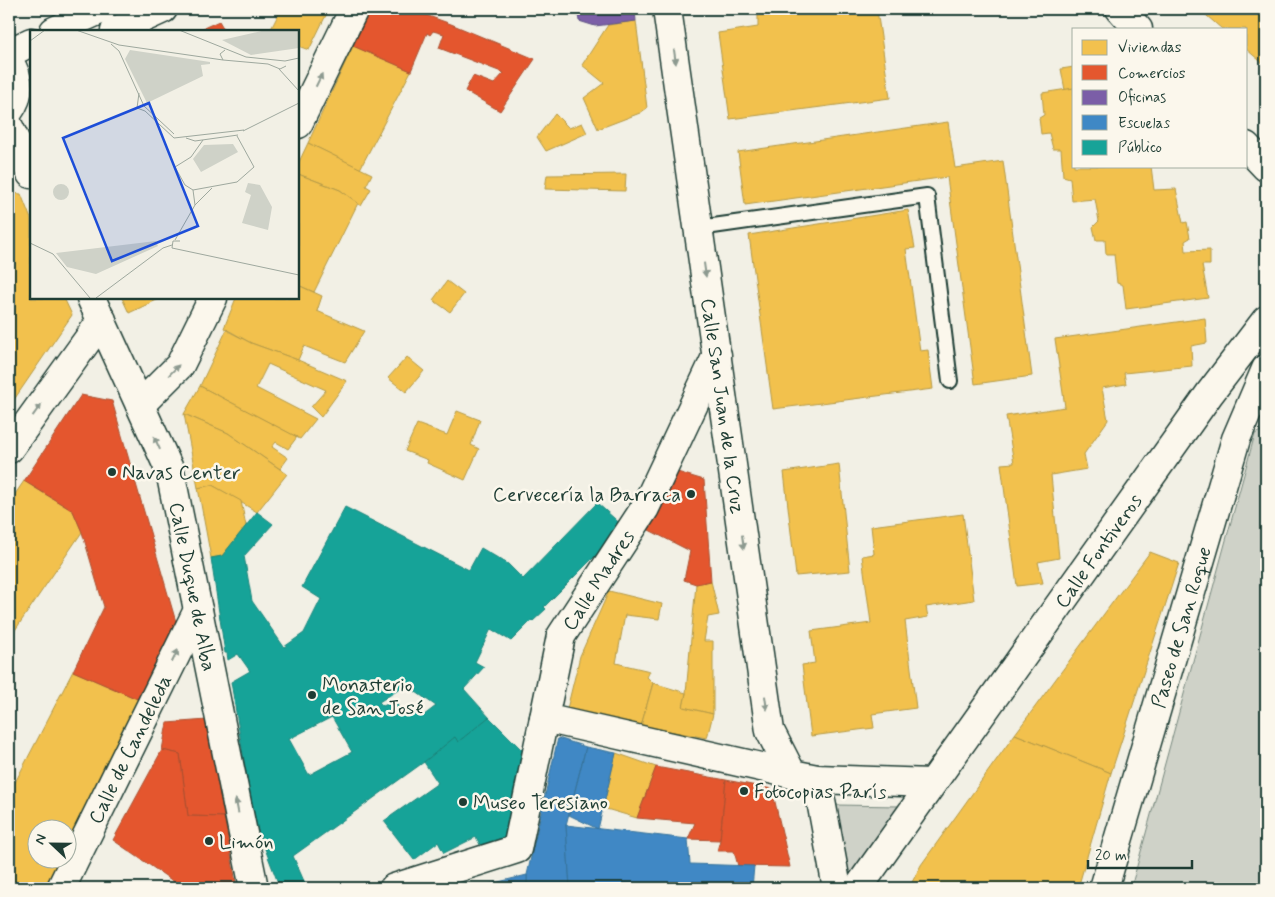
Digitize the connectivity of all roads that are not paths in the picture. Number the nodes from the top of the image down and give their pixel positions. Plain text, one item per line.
1 (102, 9) edge
2 (163, 9) edge
3 (354, 9) edge
4 (668, 9) edge
5 (1120, 9) edge
6 (1137, 28) edge
7 (56, 30) edge
8 (118, 30) edge
9 (30, 42) edge
10 (9, 52) edge
11 (9, 62) edge
12 (19, 94) edge
13 (299, 122) edge
14 (9, 127) edge
15 (1248, 148) edge
16 (1266, 167) edge
17 (30, 172) edge
18 (699, 228) junction
19 (213, 299) edge
20 (96, 309) edge
21 (1265, 324) edge
22 (717, 355) junction
23 (1266, 369) edge
24 (950, 381) dead end
25 (140, 405) junction
26 (9, 449) edge
27 (198, 610) junction
28 (544, 718) junction
29 (804, 776) junction
30 (931, 783) junction
31 (61, 888) edge
32 (254, 888) edge
33 (394, 888) edge
34 (836, 888) edge
35 (858, 888) edge
36 (1104, 888) edge

1 - 7 street
2 - 8 street
13 -> 3 street
4 -> 18 street, Calle San Juan de la Cruz
5 - 6 street
9 - 10 street
11 - 12 street
14 - 17 street
15 - 16 street
18 -> 22 street, Calle San Juan de la Cruz
18 - 24 lane
25 -> 19 street
20 - 25 street, Calle Duque de Alba
26 -> 20 street
21 - 30 street, Calle Fontiveros
22 - 28 street, Calle Madres
22 -> 29 street, Calle San Juan de la Cruz
23 - 36 street, Paseo de San Roque
27 -> 25 street, Calle Duque de Alba
31 -> 27 street, Calle de Candeleda
32 -> 27 street, Calle Duque de Alba
28 - 29 street
28 - 33 street, Calle Madres
29 - 30 street
29 - 34 street, Calle San Juan de la Cruz
30 - 35 street

